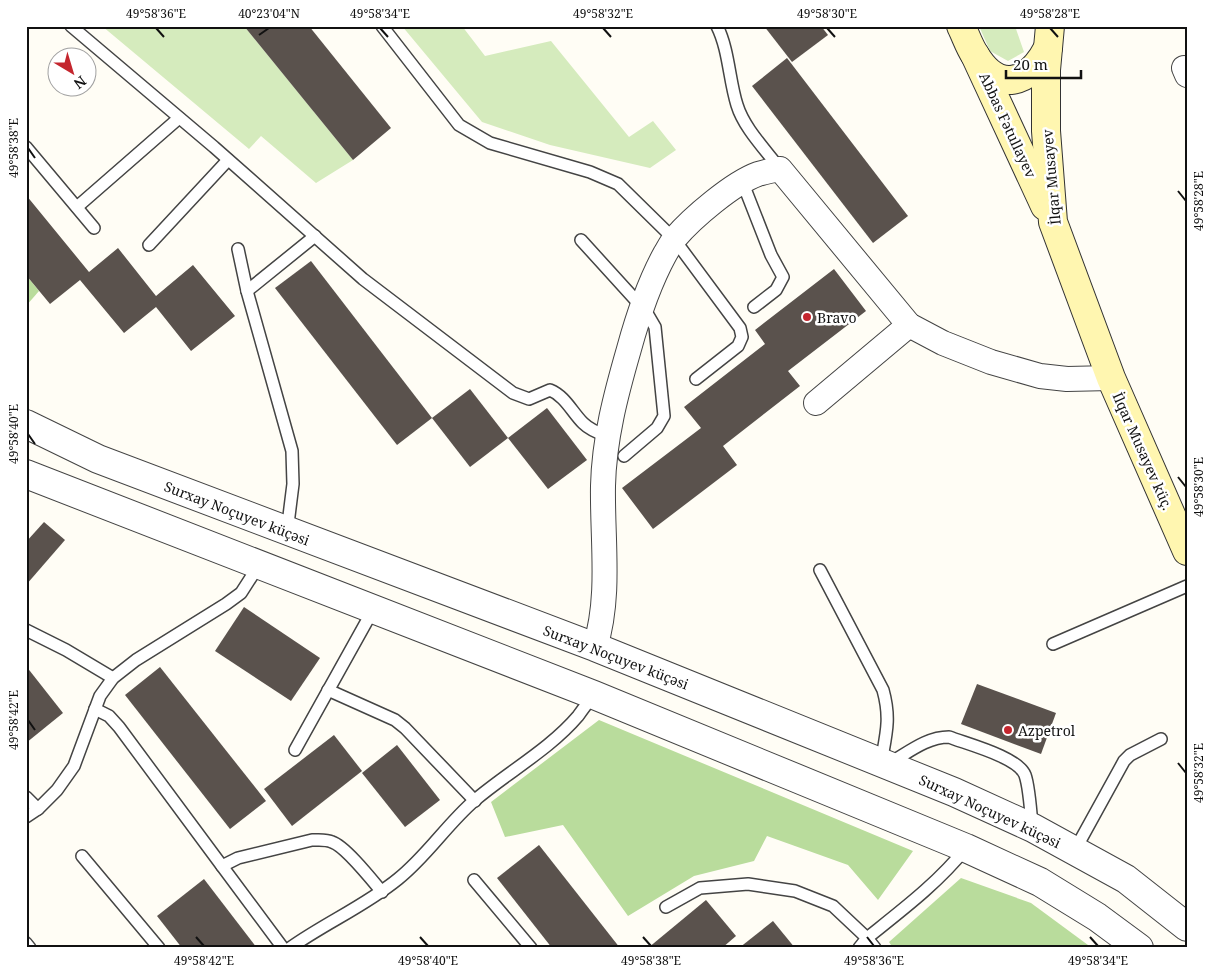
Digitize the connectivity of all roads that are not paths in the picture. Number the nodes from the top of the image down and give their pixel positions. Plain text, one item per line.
1 (71, 26) edge
2 (382, 26) edge
3 (717, 26) edge
4 (961, 26) edge
5 (1049, 37) edge
6 (975, 55) junction
7 (179, 118) junction
8 (26, 147) edge
9 (228, 160) junction
10 (780, 169) junction
11 (742, 182) junction
12 (77, 207) junction
13 (1053, 222) junction
14 (94, 228) dead end
15 (315, 236) junction
16 (674, 239) junction
17 (582, 240) dead end
18 (149, 245) dead end
19 (238, 249) dead end
20 (247, 291) junction
21 (641, 306) junction
22 (754, 307) dead end
23 (909, 325) junction
24 (1111, 378) junction
25 (696, 379) dead end
26 (816, 403) dead end
27 (26, 424) edge
28 (607, 436) junction
29 (624, 456) dead end
30 (26, 474) edge
31 (287, 532) junction
32 (1187, 551) edge
33 (258, 565) junction
34 (820, 570) dead end
35 (1187, 586) edge
36 (373, 610) junction
37 (26, 630) edge
38 (1053, 644) dead end
39 (595, 648) junction
40 (113, 678) junction
41 (328, 690) junction
42 (594, 695) junction
43 (95, 709) junction
44 (1161, 739) dead end
45 (295, 750) dead end
46 (884, 764) junction
47 (26, 797) edge
48 (475, 800) junction
49 (38, 809) junction
50 (26, 817) edge
51 (1033, 828) junction
52 (966, 848) junction
53 (1075, 850) junction
54 (82, 856) dead end
55 (222, 866) junction
56 (474, 880) dead end
57 (382, 892) junction
58 (666, 908) dead end
59 (1187, 927) edge
60 (867, 938) junction
61 (26, 943) edge
62 (30, 948) edge
63 (159, 948) edge
64 (283, 948) edge
65 (290, 948) edge
66 (531, 948) edge
67 (858, 948) edge
68 (875, 948) edge
69 (1139, 948) edge

1 - 7 lane
2 - 16 lane
3 - 10 lane
4 - 6 main road, Abbas Fətullayev
5 - 6 main road
5 - 13 main road, İlqar Musayev
6 - 13 main road, Abbas Fətullayev
7 - 9 lane
7 - 12 lane
8 - 12 lane
9 - 15 lane
9 - 18 lane
10 - 11 street
10 - 23 street
11 - 16 street
11 - 22 lane
12 - 14 lane
13 - 24 main road, İlqar Musayev
15 - 20 lane
15 - 28 lane
16 - 21 street
16 - 25 lane
17 - 21 lane
19 - 20 lane
20 - 31 lane
21 - 28 street
21 - 29 lane
23 - 24 street
23 - 26 street
24 - 32 main road, İlqar Musayev küç.
27 - 31 street, Surxay Noçuyev küçəsi
28 - 39 street
30 - 33 street
31 - 39 street, Surxay Noçuyev küçəsi
33 - 36 street
33 - 40 lane
34 - 46 lane
35 - 38 lane
36 - 41 lane
36 - 42 street
37 - 40 lane
39 - 46 street, Surxay Noçuyev küçəsi
40 - 43 lane
41 - 45 lane
41 - 48 lane
42 - 48 lane
42 - 52 street
43 - 49 lane
43 - 55 lane
44 - 53 lane
46 - 51 street, Surxay Noçuyev küçəsi
46 - 51 lane
47 - 49 lane
48 - 57 lane
49 - 50 lane
51 - 53 street, Surxay Noçuyev küçəsi
52 - 60 lane
52 - 69 street
53 - 59 street, Surxay Noçuyev küçəsi
54 - 63 lane
55 - 57 lane
55 - 64 lane
56 - 66 lane
57 - 65 lane
58 - 60 lane
60 - 67 lane
60 - 68 lane
61 - 62 lane

